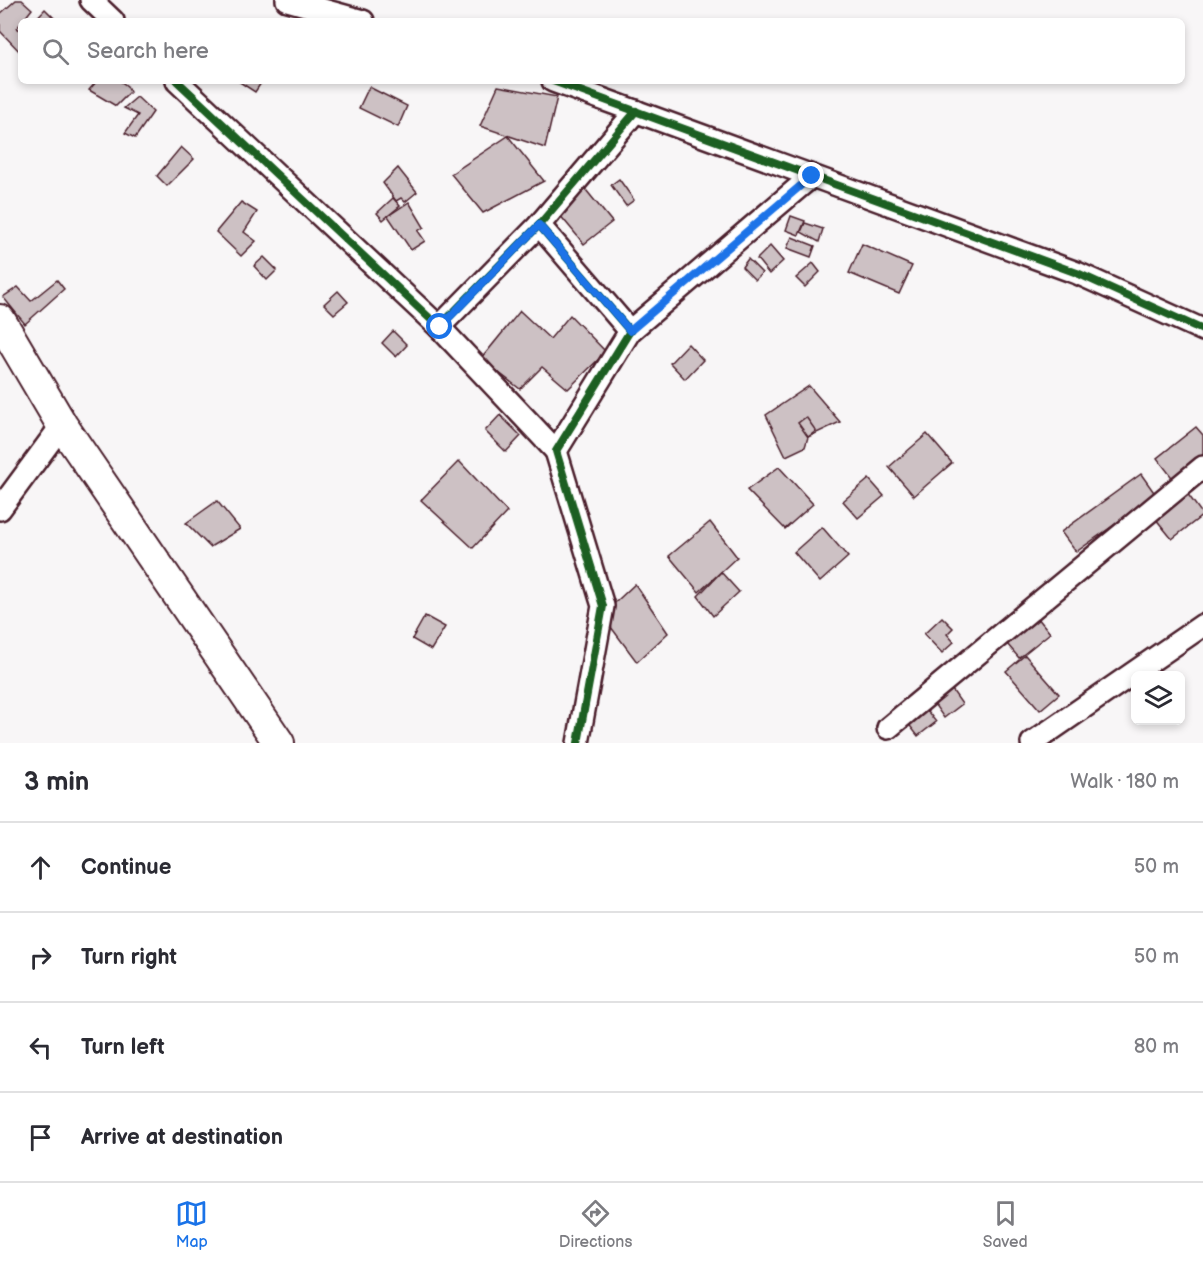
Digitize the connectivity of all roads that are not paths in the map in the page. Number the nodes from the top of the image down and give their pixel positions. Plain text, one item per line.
1 (91, 0) edge
2 (287, 0) edge
3 (110, 18) edge
4 (352, 18) edge
5 (180, 84) edge
6 (561, 84) edge
7 (636, 111) junction
8 (812, 176) junction
9 (539, 225) junction
10 (0, 320) edge
11 (440, 327) junction
12 (1203, 330) edge
13 (630, 331) junction
14 (62, 425) junction
15 (556, 451) junction
16 (1203, 467) edge
17 (0, 509) edge
18 (1203, 625) edge
19 (888, 728) dead end
20 (279, 743) edge
21 (578, 743) edge
22 (1032, 743) edge

1 - 3 street
2 - 4 street
5 - 11 street
6 - 7 street
7 - 8 street
7 - 9 street
8 - 12 street
8 - 13 street
9 - 11 street
9 - 13 street
10 - 14 main road
11 - 15 street
13 - 15 street
14 - 17 street
14 - 20 main road
15 - 21 street
16 - 19 street
18 - 22 street

